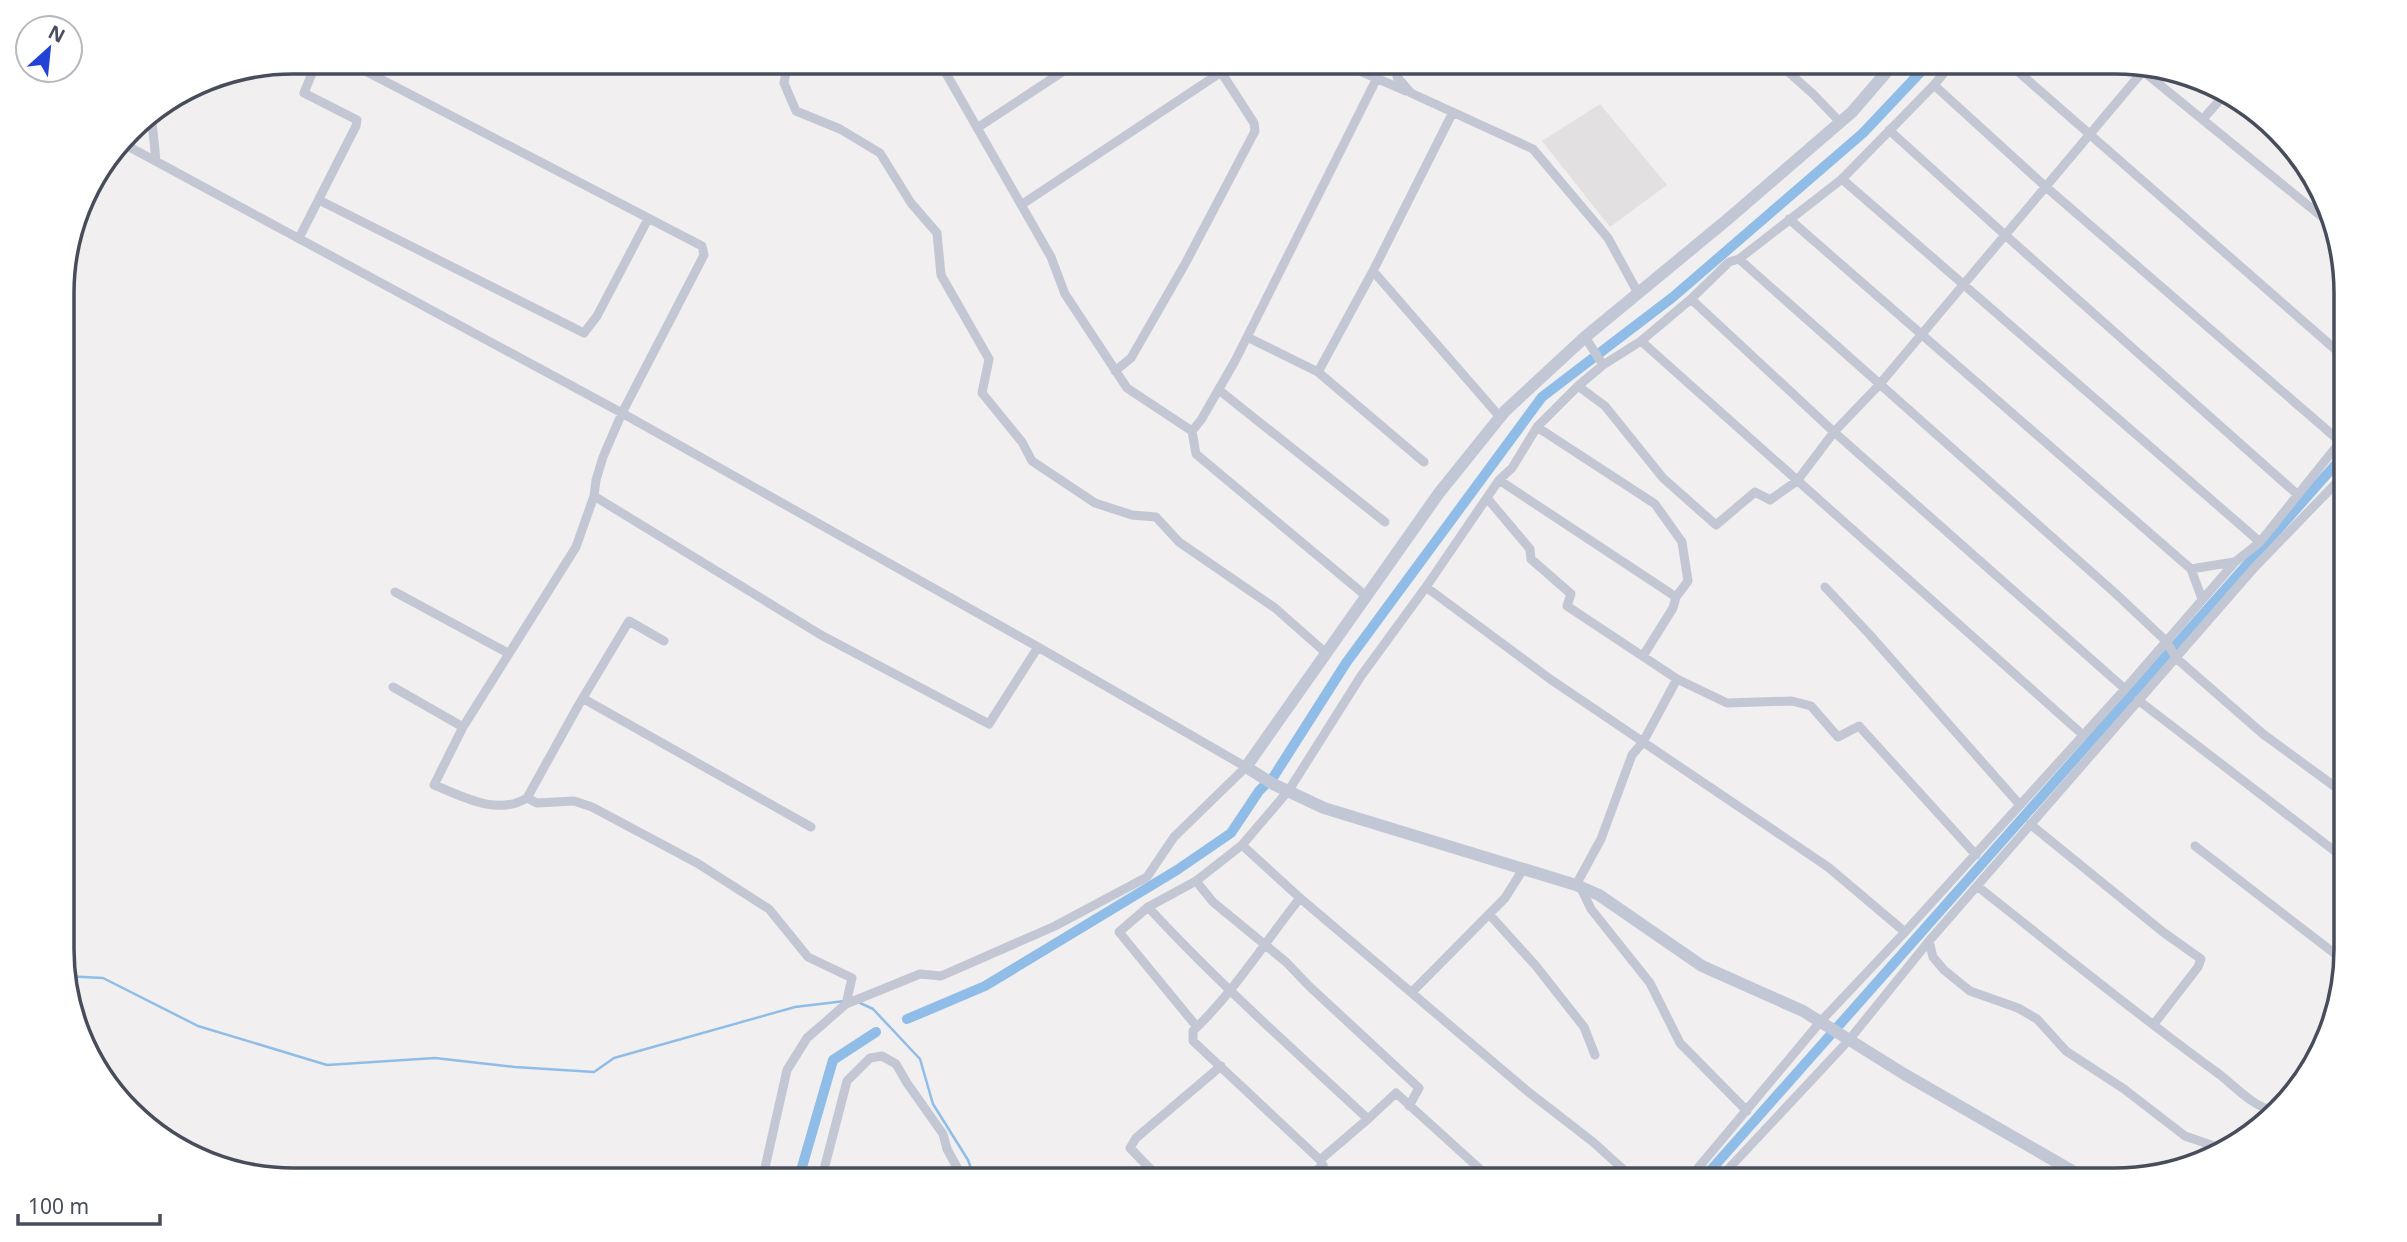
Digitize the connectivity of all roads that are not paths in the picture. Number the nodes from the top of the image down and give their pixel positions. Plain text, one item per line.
1 (312, 74) edge
2 (371, 74) edge
3 (786, 74) edge
4 (946, 74) edge
5 (1059, 74) edge
6 (1219, 74) edge
7 (1223, 74) edge
8 (1368, 74) edge
9 (1397, 74) edge
10 (1791, 74) edge
11 (1887, 74) edge
12 (1943, 74) edge
13 (2021, 74) edge
14 (2137, 75) edge
15 (2150, 77) edge
16 (1377, 78) junction
17 (1934, 85) junction
18 (1411, 93) junction
19 (2219, 101) edge
20 (1453, 112) junction
21 (2203, 119) junction
22 (1840, 122) junction
23 (152, 125) edge
24 (977, 128) junction
25 (1889, 130) junction
26 (2090, 135) junction
27 (130, 146) edge
28 (156, 161) junction
29 (1842, 179) junction
30 (2046, 187) junction
31 (319, 200) junction
32 (1021, 205) junction
33 (2319, 214) edge
34 (648, 219) junction
35 (1788, 219) junction
36 (2004, 234) junction
37 (299, 238) junction
38 (1739, 259) junction
39 (1373, 271) junction
40 (1962, 284) junction
41 (1639, 293) junction
42 (1690, 299) junction
43 (1920, 335) junction
44 (1247, 337) junction
45 (1585, 337) junction
46 (1641, 341) junction
47 (2334, 348) edge
48 (1603, 365) junction
49 (1115, 371) junction
50 (1318, 372) junction
51 (1879, 385) junction
52 (1578, 386) junction
53 (1219, 390) junction
54 (622, 413) junction
55 (1500, 416) junction
56 (1537, 427) junction
57 (1192, 431) junction
58 (1834, 432) junction
59 (2334, 433) edge
60 (2334, 452) edge
61 (1424, 462) dead end
62 (1499, 480) junction
63 (1797, 481) junction
64 (2334, 485) edge
65 (2298, 495) junction
66 (594, 496) junction
67 (1487, 498) junction
68 (1385, 522) dead end
69 (2260, 542) junction
70 (2235, 562) junction
71 (2191, 569) junction
72 (1426, 587) junction
73 (1825, 587) dead end
74 (395, 592) dead end
75 (1366, 596) junction
76 (1676, 597) junction
77 (2202, 598) junction
78 (664, 641) dead end
79 (2166, 641) junction
80 (1038, 647) junction
81 (508, 653) junction
82 (1326, 653) junction
83 (1643, 656) junction
84 (2176, 658) junction
85 (1677, 679) junction
86 (393, 687) dead end
87 (2125, 689) junction
88 (584, 699) junction
89 (2138, 700) junction
90 (463, 727) junction
91 (2083, 735) junction
92 (1643, 742) junction
93 (1251, 770) junction
94 (2334, 786) edge
95 (1289, 790) junction
96 (527, 798) junction
97 (2020, 806) junction
98 (2030, 824) junction
99 (811, 827) dead end
100 (1242, 845) junction
101 (2195, 846) dead end
102 (2334, 850) edge
103 (1976, 855) junction
104 (1522, 871) junction
105 (1196, 881) junction
106 (1977, 886) junction
107 (1578, 887) junction
108 (1300, 898) junction
109 (1148, 907) junction
110 (1489, 914) junction
111 (1905, 932) junction
112 (1929, 941) junction
113 (1263, 944) junction
114 (2334, 953) edge
115 (1231, 990) junction
116 (1412, 992) junction
117 (846, 1004) junction
118 (1824, 1023) junction
119 (2154, 1024) junction
120 (1197, 1027) junction
121 (1845, 1037) junction
122 (1595, 1055) dead end
123 (1221, 1066) junction
124 (1409, 1106) junction
125 (2264, 1109) edge
126 (1747, 1111) junction
127 (1368, 1119) junction
128 (2212, 1145) edge
129 (1320, 1160) junction
130 (765, 1168) edge
131 (827, 1168) edge
132 (957, 1168) edge
133 (1149, 1168) edge
134 (1319, 1168) edge
135 (1479, 1168) edge
136 (1622, 1168) edge
137 (1698, 1168) edge
138 (1729, 1168) edge
139 (2067, 1168) edge

1 - 31 street
2 - 34 street
3 - 82 street
4 - 24 street
5 - 24 street
6 - 32 street
7 - 49 street
8 - 16 street
9 - 18 street
10 - 22 street
11 - 22 street
12 - 17 street
13 - 26 street
14 - 26 street
15 - 21 street
16 - 18 street
16 - 44 street
17 - 25 street
17 - 30 street
18 - 20 street
19 - 21 street
20 - 39 street
20 - 41 street
21 - 33 street
22 - 41 street
23 - 28 street
24 - 32 street
25 - 29 street
25 - 36 street
26 - 30 street
26 - 47 street
27 - 28 street
28 - 37 street
29 - 35 street
29 - 40 street
30 - 36 street
30 - 59 street
31 - 34 street
31 - 37 street
32 - 49 street
34 - 54 street
35 - 38 street
35 - 43 street
36 - 40 street
36 - 65 street
37 - 54 street
38 - 42 street
38 - 51 street
39 - 50 street
39 - 55 street
40 - 43 street
40 - 69 street
41 - 45 street
42 - 46 street
42 - 58 street
43 - 51 street
43 - 71 street
44 - 50 street
44 - 53 street
45 - 48 street
45 - 55 street
46 - 48 street
46 - 63 street
48 - 52 street
49 - 57 street
50 - 61 street
51 - 58 street
51 - 79 street
52 - 56 street
52 - 63 street
53 - 57 street
53 - 68 street
54 - 66 street
54 - 80 street
55 - 75 street
56 - 62 street
56 - 76 street
57 - 75 street
58 - 63 street
58 - 87 street
60 - 65 street
62 - 67 street
62 - 76 street
63 - 91 street
64 - 84 street
65 - 69 street
66 - 80 street
66 - 81 street
67 - 72 street
67 - 83 street
69 - 70 street
70 - 71 street
70 - 77 street
71 - 77 street
72 - 92 street
72 - 95 street
73 - 97 street
74 - 81 street
75 - 82 street
76 - 83 street
77 - 79 street
78 - 88 street
79 - 84 street
79 - 87 street
80 - 93 street
81 - 90 street
82 - 93 street
83 - 85 street
84 - 89 street
84 - 94 street
85 - 92 street
85 - 103 street
86 - 90 street
87 - 91 street
88 - 96 street
88 - 99 street
89 - 98 street
89 - 102 street
90 - 96 street
91 - 97 street
92 - 107 street
92 - 111 street
93 - 95 street
93 - 117 street
95 - 100 street
95 - 104 street
96 - 117 street
97 - 103 street
98 - 106 street
98 - 119 street
100 - 105 street
100 - 108 street
101 - 114 street
103 - 111 street
104 - 107 street
104 - 110 street
105 - 109 street
105 - 113 street
106 - 112 street
106 - 119 street
107 - 118 street
107 - 126 street
108 - 113 street
108 - 116 street
109 - 115 street
109 - 120 street
110 - 116 street
110 - 122 street
111 - 118 street
112 - 121 street
112 - 128 street
113 - 115 street
113 - 124 street
115 - 120 street
115 - 127 street
116 - 136 street
117 - 130 street
118 - 121 street
118 - 126 street
119 - 125 street
120 - 123 street
121 - 138 street
121 - 139 street
123 - 129 street
123 - 133 street
124 - 127 street
124 - 135 street
126 - 137 street
127 - 129 street
129 - 134 street
131 - 132 street

